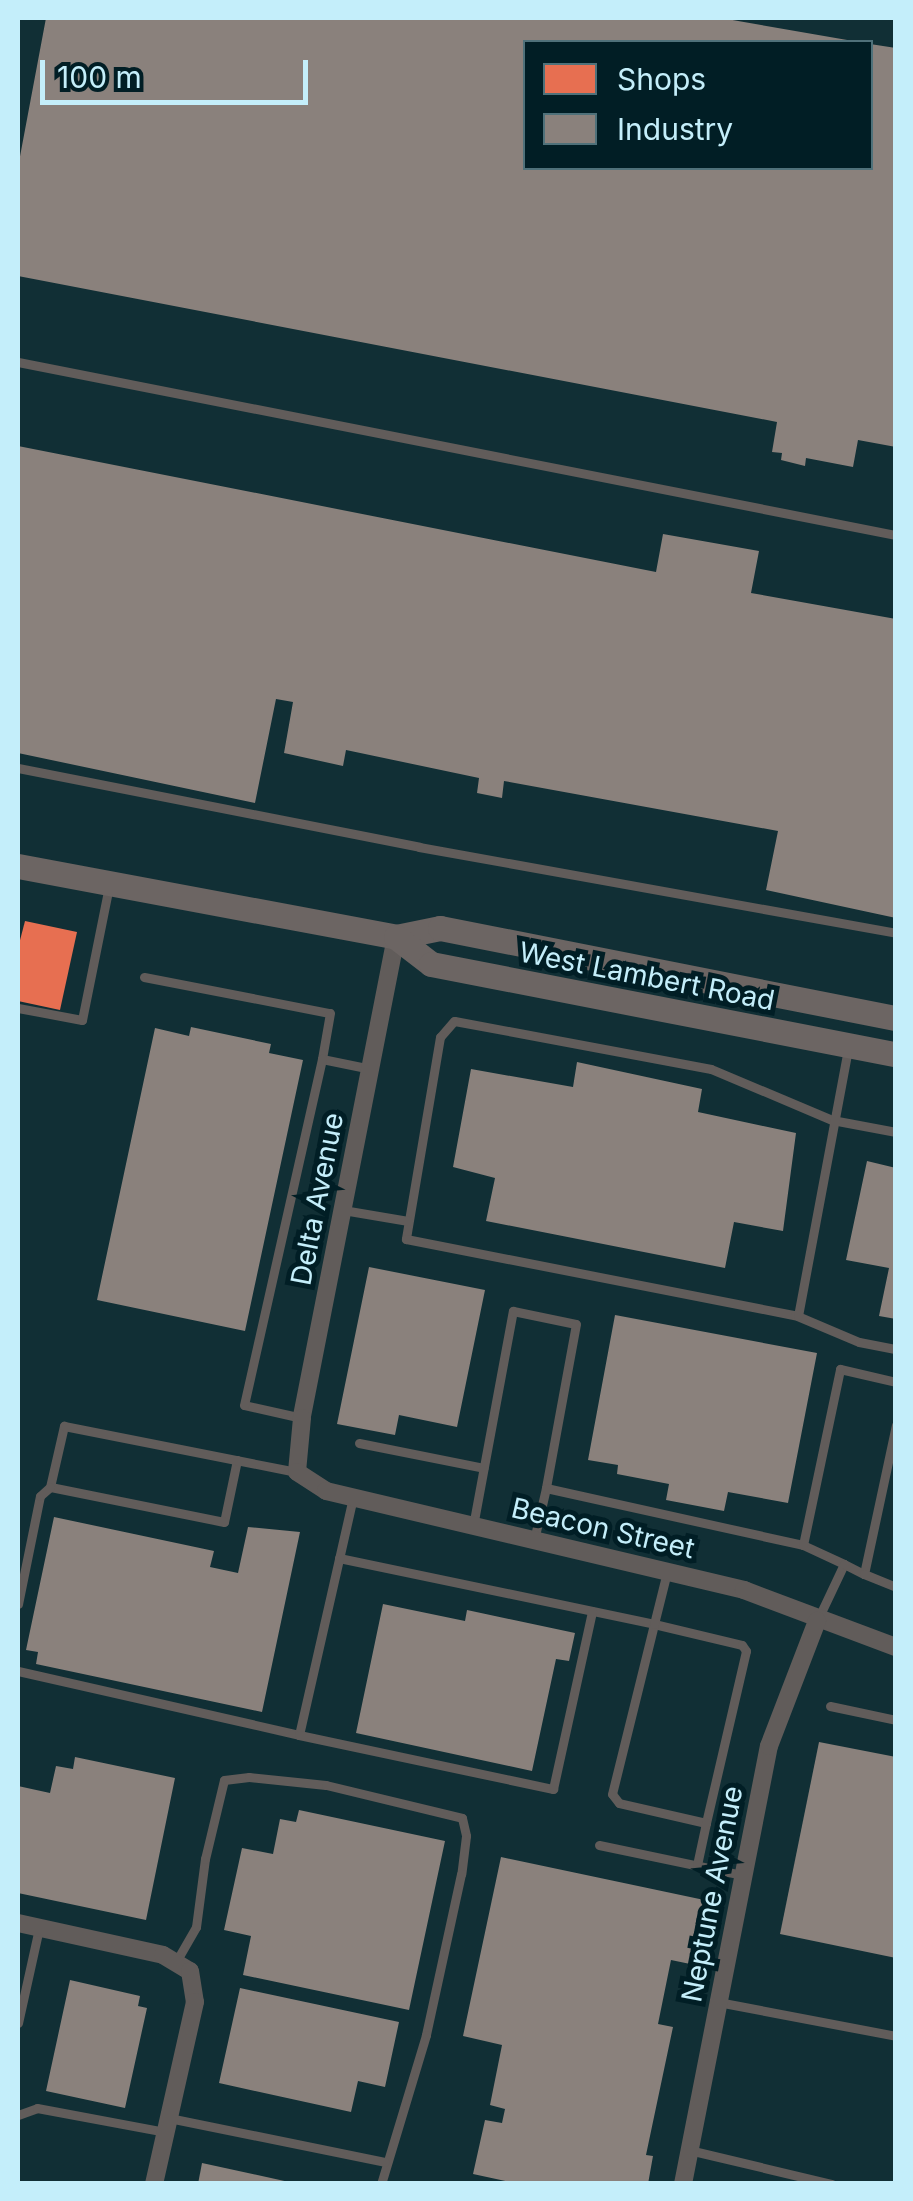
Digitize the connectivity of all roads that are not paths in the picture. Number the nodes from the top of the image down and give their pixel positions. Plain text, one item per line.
1 (18, 362) edge
2 (896, 536) edge
3 (18, 768) edge
4 (18, 866) edge
5 (110, 884) junction
6 (896, 932) edge
7 (396, 937) junction
8 (144, 977) dead end
9 (18, 1008) edge
10 (896, 1018) edge
11 (849, 1046) junction
12 (896, 1054) edge
13 (322, 1059) junction
14 (370, 1068) junction
15 (835, 1121) junction
16 (896, 1132) edge
17 (343, 1210) junction
18 (408, 1221) junction
19 (798, 1316) junction
20 (896, 1349) edge
21 (896, 1382) edge
22 (302, 1418) junction
23 (896, 1425) edge
24 (359, 1443) dead end
25 (237, 1460) junction
26 (484, 1468) junction
27 (297, 1472) junction
28 (50, 1487) junction
29 (546, 1488) junction
30 (353, 1498) junction
31 (473, 1526) junction
32 (534, 1540) junction
33 (803, 1545) junction
34 (339, 1558) junction
35 (844, 1564) junction
36 (667, 1572) junction
37 (864, 1574) junction
38 (896, 1587) edge
39 (18, 1604) edge
40 (592, 1612) junction
41 (817, 1621) junction
42 (654, 1624) junction
43 (896, 1648) edge
44 (18, 1671) edge
45 (830, 1706) dead end
46 (896, 1720) edge
47 (298, 1735) junction
48 (706, 1824) junction
49 (599, 1845) dead end
50 (697, 1865) junction
51 (743, 1874) junction
52 (18, 1923) edge
53 (40, 1928) junction
54 (177, 1960) junction
55 (718, 2002) junction
56 (18, 2023) edge
57 (896, 2036) edge
58 (18, 2115) edge
59 (167, 2125) junction
60 (689, 2150) junction
61 (386, 2162) junction
62 (154, 2184) edge
63 (381, 2184) edge
64 (683, 2184) edge
65 (832, 2184) edge

1 - 2 lane
3 - 6 lane
4 - 5 main road, West Lambert Road
5 - 7 main road, West Lambert Road
5 - 9 lane
7 - 10 main road, West Lambert Road
7 - 11 main road, West Lambert Road
7 - 14 street, Delta Avenue
8 - 13 lane
11 - 12 main road, West Lambert Road
11 - 15 lane
13 - 14 lane
13 - 22 lane
14 - 17 street, Delta Avenue
15 - 16 lane
15 - 18 lane
15 - 19 lane
17 - 18 lane
17 - 22 street, Delta Avenue
18 - 19 lane
19 - 20 lane
21 - 33 lane
22 - 27 street, Delta Avenue
23 - 37 lane
24 - 26 lane
25 - 27 lane
25 - 28 lane
25 - 28 lane
26 - 29 lane
26 - 31 lane
27 - 30 street, Beacon Street
28 - 39 lane
29 - 32 lane
29 - 33 lane
30 - 31 street, Beacon Street
30 - 34 lane
31 - 32 street, Beacon Street
32 - 36 street, Beacon Street
33 - 35 lane
34 - 40 lane
34 - 47 lane
35 - 37 lane
35 - 41 lane
36 - 41 street, Beacon Street
36 - 42 lane
37 - 38 lane
40 - 42 lane
40 - 47 lane
41 - 43 street, Beacon Street
41 - 51 street, Neptune Avenue
42 - 48 lane
42 - 48 lane
44 - 47 lane
45 - 46 lane
48 - 50 lane
49 - 50 lane
50 - 51 lane
51 - 55 street, Neptune Avenue
52 - 53 street
53 - 54 street
53 - 56 lane
54 - 59 street
54 - 61 lane
55 - 57 lane
55 - 60 street, Neptune Avenue
58 - 59 lane
59 - 61 lane
59 - 62 street
60 - 64 street, Neptune Avenue
60 - 65 lane
61 - 63 lane

